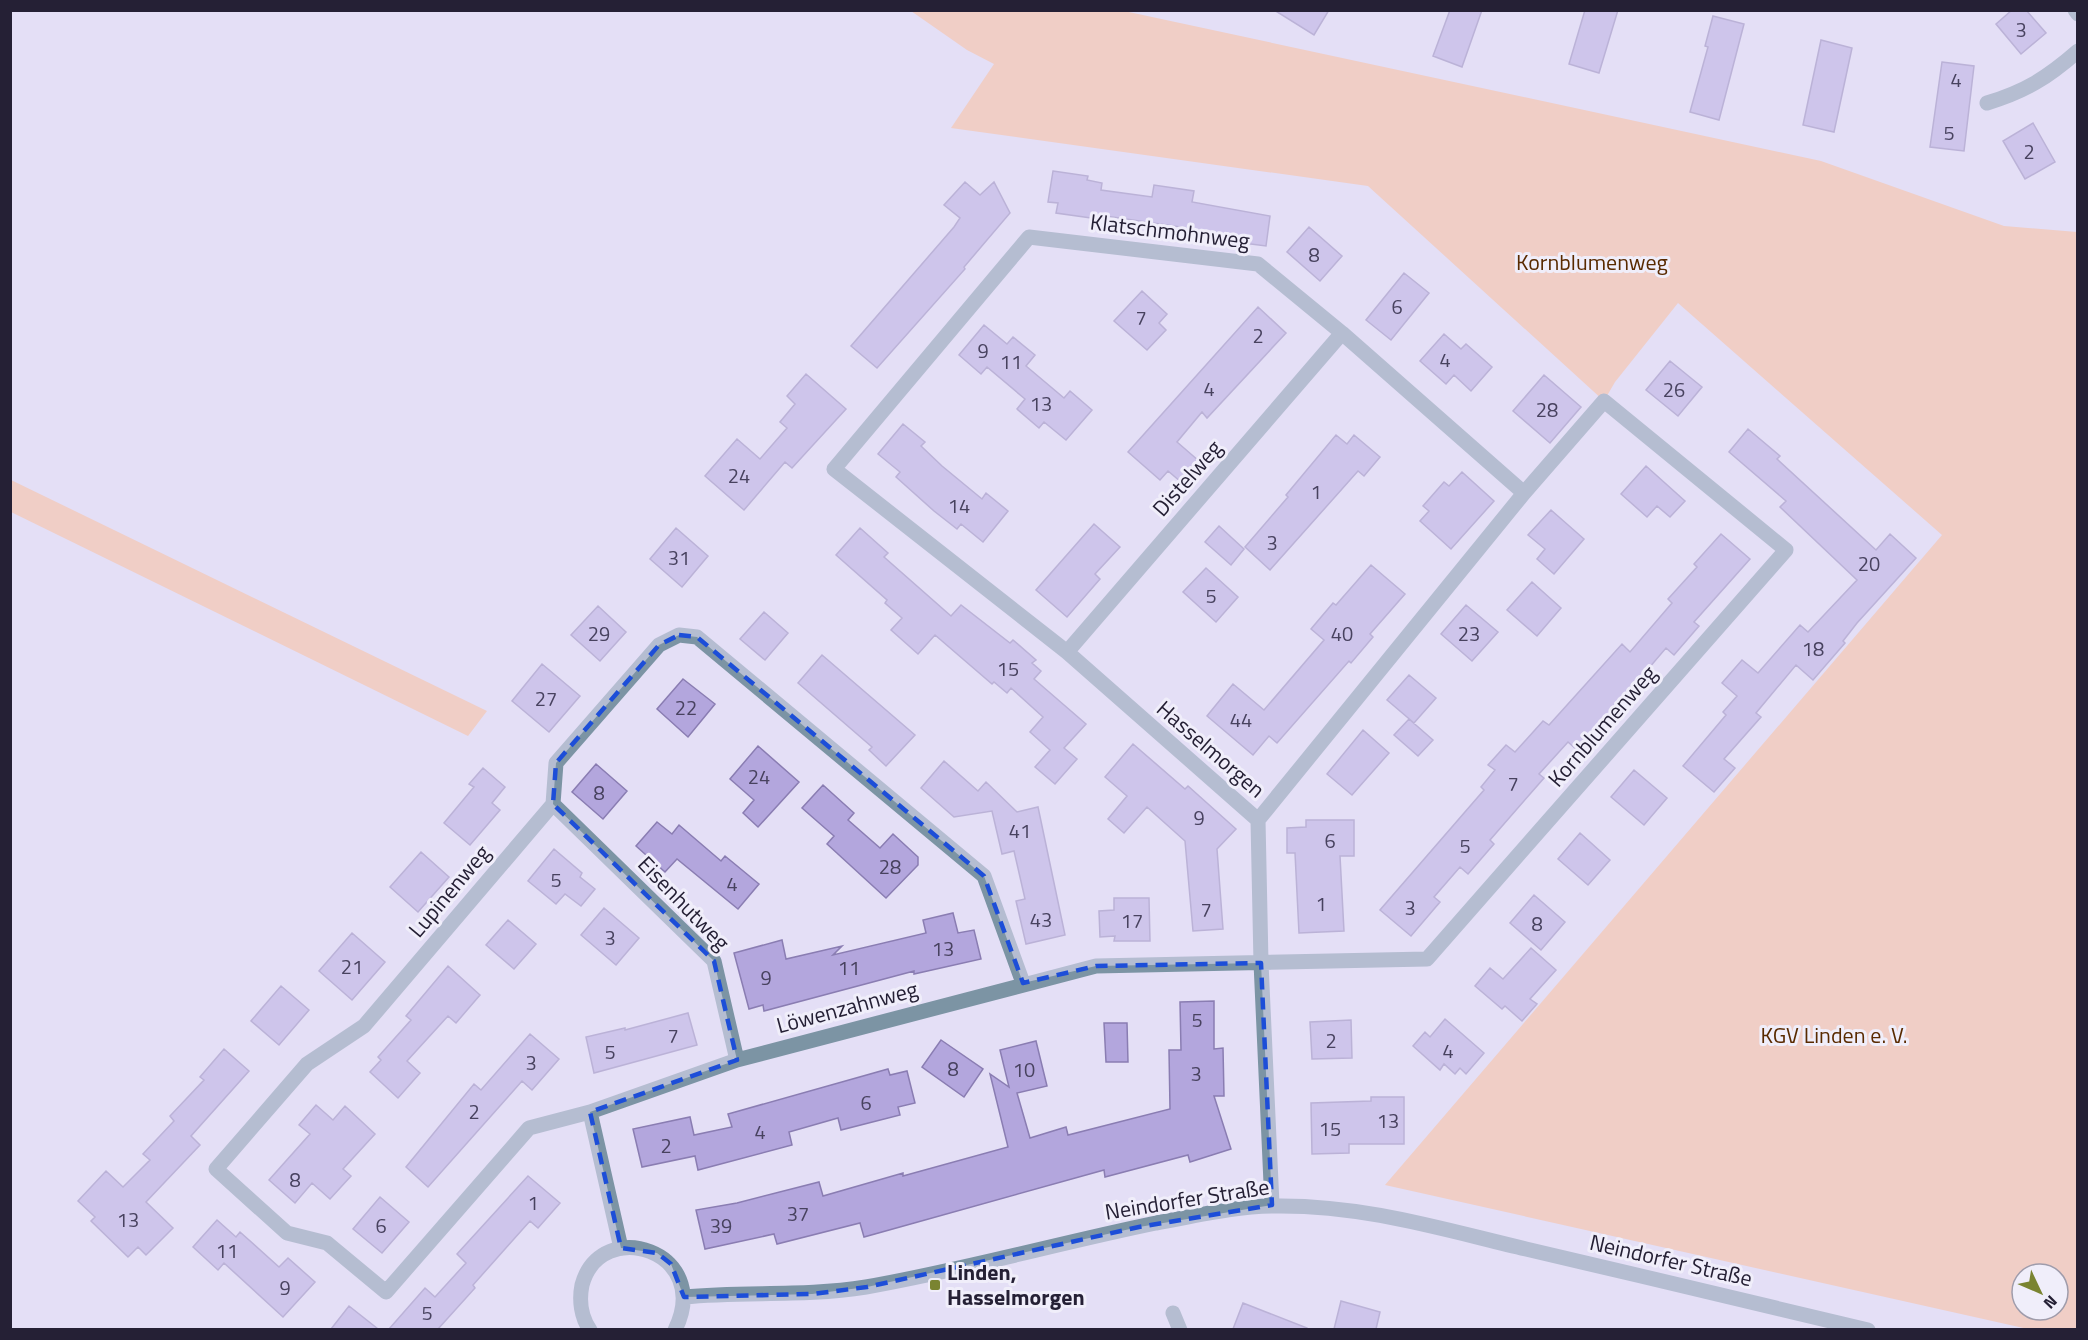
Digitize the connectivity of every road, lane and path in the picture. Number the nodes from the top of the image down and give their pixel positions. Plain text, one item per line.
1 (2078, 51) edge
2 (1986, 103) dead end
3 (1342, 333) junction
4 (834, 469) joint
5 (1524, 492) junction
6 (1067, 652) junction
7 (553, 804) junction
8 (1258, 820) junction
9 (1261, 963) junction
10 (1023, 983) junction
11 (737, 1060) junction
12 (590, 1112) junction
13 (1272, 1206) junction
14 (621, 1248) junction
15 (684, 1297) junction
16 (1173, 1313) dead end
17 (590, 1329) edge
18 (675, 1329) edge
19 (1180, 1329) edge
20 (1868, 1329) edge

1 - 2 street
3 - 4 street, Klatschmohnweg
3 - 5 street, Klatschmohnweg
3 - 6 street, Distelweg
4 - 6 street, Hasselmorgen
5 - 8 street, Kornblumenweg
5 - 9 street, Kornblumenweg
6 - 8 street, Hasselmorgen
7 - 10 street
7 - 11 street, Eisenhutweg
7 - 12 street, Lupinenweg
8 - 9 street, Hasselmorgen
9 - 10 street, Löwenzahnweg
9 - 13 street, Hasselmorgen
10 - 11 street, Löwenzahnweg
11 - 12 street, Löwenzahnweg
12 - 14 street
13 - 15 street, Neindorfer Straße
13 - 20 street, Neindorfer Straße
14 - 15 street
14 - 17 street
15 - 18 street
16 - 19 street

